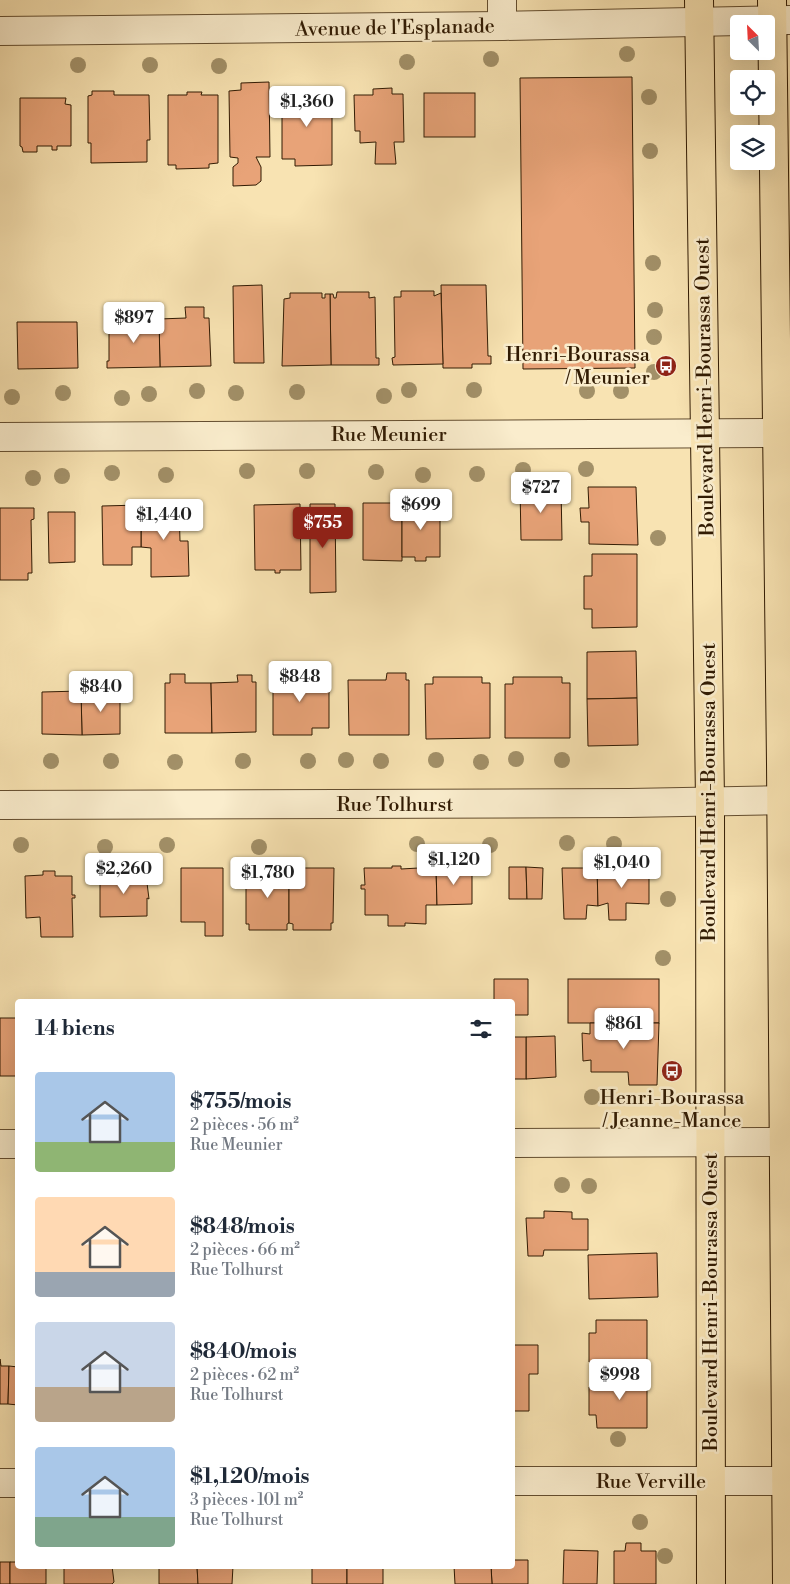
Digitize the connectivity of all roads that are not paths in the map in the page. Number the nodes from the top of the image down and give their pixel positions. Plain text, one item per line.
1 (699, 11) edge
2 (502, 13) edge
3 (778, 13) edge
4 (0, 31) edge
5 (705, 433) junction
6 (778, 433) junction
7 (0, 437) edge
8 (786, 800) edge
9 (710, 801) junction
10 (0, 805) edge
11 (787, 1142) edge
12 (515, 1143) edge
13 (0, 1144) edge
14 (15, 1144) edge
15 (710, 1144) junction
16 (712, 1481) junction
17 (788, 1481) edge
18 (515, 1482) edge
19 (0, 1483) edge
20 (15, 1483) edge
21 (712, 1584) edge
22 (787, 1584) edge

1 - 2 street, Avenue de l'Esplanade
1 - 3 street, Avenue de l'Esplanade
1 - 5 main road, Boulevard Henri-Bourassa Ouest
2 - 4 street, Avenue de l'Esplanade
3 - 6 main road
5 - 6 street, Rue Meunier
5 - 7 street, Rue Meunier
5 - 9 main road, Boulevard Henri-Bourassa Ouest
6 - 8 main road
8 - 9 street, Rue Tolhurst
8 - 11 main road
9 - 10 street, Rue Tolhurst
9 - 15 main road, Boulevard Henri-Bourassa Ouest
11 - 15 street
11 - 17 main road
12 - 15 street
13 - 14 street
15 - 16 main road, Boulevard Henri-Bourassa Ouest
16 - 17 street, Rue Verville
16 - 18 street, Rue Verville
16 - 21 main road, Boulevard Henri-Bourassa Ouest
17 - 22 main road
19 - 20 street

